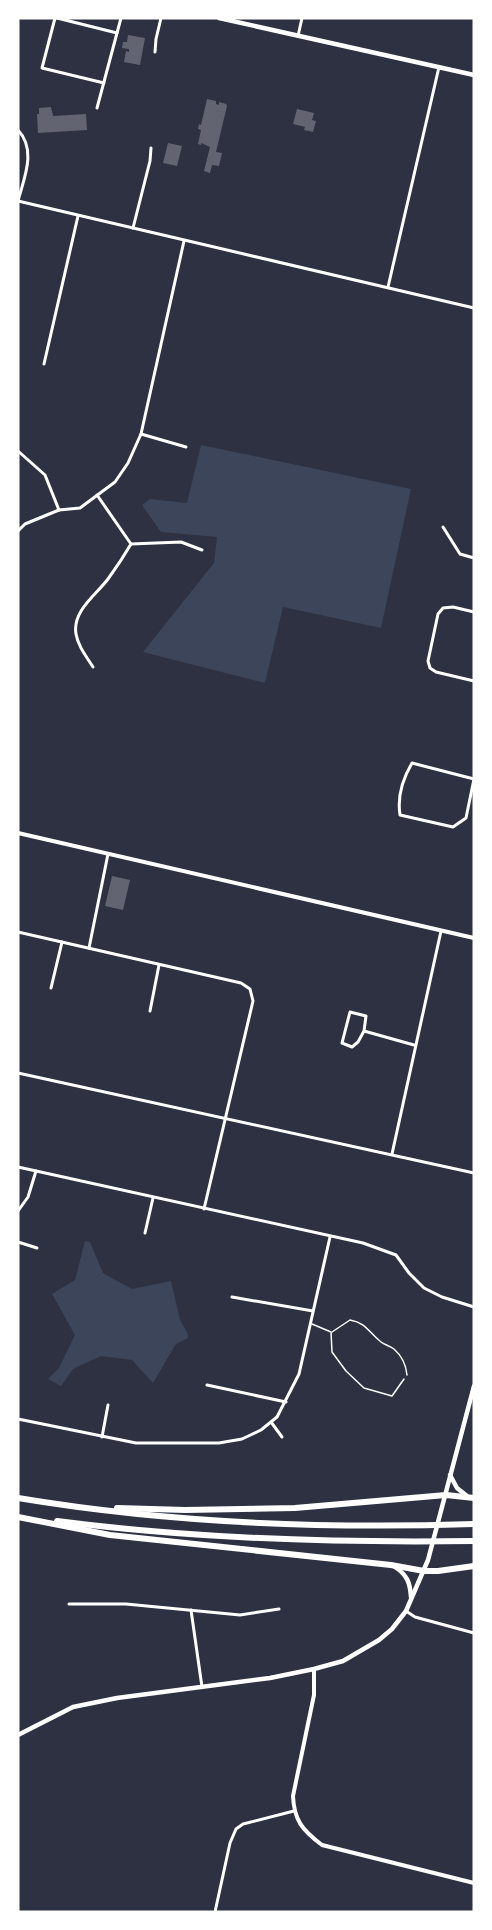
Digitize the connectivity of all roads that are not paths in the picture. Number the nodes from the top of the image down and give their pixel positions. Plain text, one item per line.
1 (56, 18) edge
2 (121, 18) edge
3 (161, 18) edge
4 (219, 18) edge
5 (302, 18) edge
6 (117, 33) junction
7 (298, 36) junction
8 (155, 52) dead end
9 (439, 67) junction
10 (474, 75) edge
11 (104, 83) junction
12 (97, 108) dead end
13 (18, 130) edge
14 (151, 148) dead end
15 (18, 201) edge
16 (78, 216) junction
17 (133, 228) junction
18 (184, 241) junction
19 (388, 287) junction
20 (474, 308) edge
21 (44, 364) dead end
22 (141, 434) junction
23 (186, 447) dead end
24 (18, 452) edge
25 (97, 495) junction
26 (59, 510) junction
27 (443, 527) dead end
28 (18, 531) edge
29 (131, 544) junction
30 (202, 550) dead end
31 (474, 558) edge
32 (474, 612) edge
33 (93, 667) dead end
34 (474, 681) edge
35 (474, 779) edge
36 (18, 833) edge
37 (108, 854) junction
38 (441, 931) junction
39 (18, 932) edge
40 (474, 938) edge
41 (62, 942) junction
42 (89, 948) junction
43 (159, 965) junction
44 (51, 988) dead end
45 (150, 1011) dead end
46 (364, 1031) junction
47 (414, 1045) junction
48 (18, 1073) edge
49 (224, 1117) junction
50 (392, 1154) junction
51 (18, 1167) edge
52 (36, 1172) junction
53 (474, 1173) edge
54 (153, 1198) junction
55 (204, 1209) junction
56 (18, 1212) edge
57 (145, 1233) dead end
58 (330, 1236) junction
59 (18, 1242) edge
60 (37, 1248) dead end
61 (232, 1297) dead end
62 (474, 1306) edge
63 (313, 1311) junction
64 (311, 1324) junction
65 (331, 1332) junction
66 (407, 1375) dead end
67 (404, 1379) dead end
68 (207, 1385) dead end
69 (474, 1386) edge
70 (472, 1401) edge
71 (286, 1402) junction
72 (108, 1405) dead end
73 (18, 1419) edge
74 (271, 1422) junction
75 (102, 1437) junction
76 (282, 1437) dead end
77 (450, 1475) junction
78 (446, 1495) junction
79 (18, 1498) edge
80 (471, 1498) edge
81 (71, 1507) junction
82 (18, 1516) edge
83 (474, 1524) edge
84 (474, 1541) edge
85 (391, 1565) junction
86 (474, 1566) edge
87 (424, 1571) junction
88 (411, 1600) junction
89 (69, 1604) dead end
90 (279, 1609) dead end
91 (191, 1611) junction
92 (406, 1611) junction
93 (474, 1633) edge
94 (314, 1669) junction
95 (202, 1687) junction
96 (18, 1735) edge
97 (294, 1811) junction
98 (474, 1883) edge
99 (215, 1912) edge

1 - 6 street
1 - 11 street
2 - 6 street
3 - 8 street
4 - 7 main road
5 - 7 street
6 - 11 street
7 - 9 main road
9 - 10 main road
9 - 19 street
11 - 12 street
13 - 15 street
14 - 17 street
15 - 16 street
16 - 17 street
16 - 21 street
17 - 18 street
18 - 19 street
18 - 22 street
19 - 20 street
22 - 23 street
22 - 25 street
24 - 26 street
25 - 26 street
25 - 29 street
26 - 28 street
27 - 31 street
29 - 30 street
29 - 33 street
32 - 34 street
35 - 35 street
36 - 37 street
37 - 38 street
37 - 42 street
38 - 40 street
38 - 47 street
39 - 41 street
41 - 42 street
41 - 44 street
42 - 43 street
43 - 45 street
43 - 49 street
46 - 46 street
46 - 47 street
47 - 50 street
48 - 49 street
49 - 50 street
49 - 55 street
50 - 53 street
51 - 52 street
52 - 54 street
52 - 56 street
54 - 55 street
54 - 57 street
55 - 58 street
58 - 62 street
58 - 63 street
59 - 60 street
61 - 63 street
63 - 64 street
64 - 65 lane
64 - 71 street
65 - 66 lane
65 - 67 lane
68 - 71 street
69 - 70 main road
70 - 77 main road
71 - 74 street
72 - 75 street
73 - 75 street
74 - 75 street
74 - 76 street
77 - 78 main road
77 - 80 main road
78 - 80 highway
78 - 81 highway
78 - 87 main road
79 - 81 highway
81 - 83 highway
82 - 84 highway
82 - 85 highway
85 - 87 highway
85 - 88 main road
86 - 87 highway
87 - 88 main road
88 - 92 main road
89 - 91 street
90 - 91 street
91 - 95 street
92 - 93 street
92 - 94 main road
94 - 95 main road
94 - 97 street
95 - 96 main road
97 - 98 street
97 - 99 street

